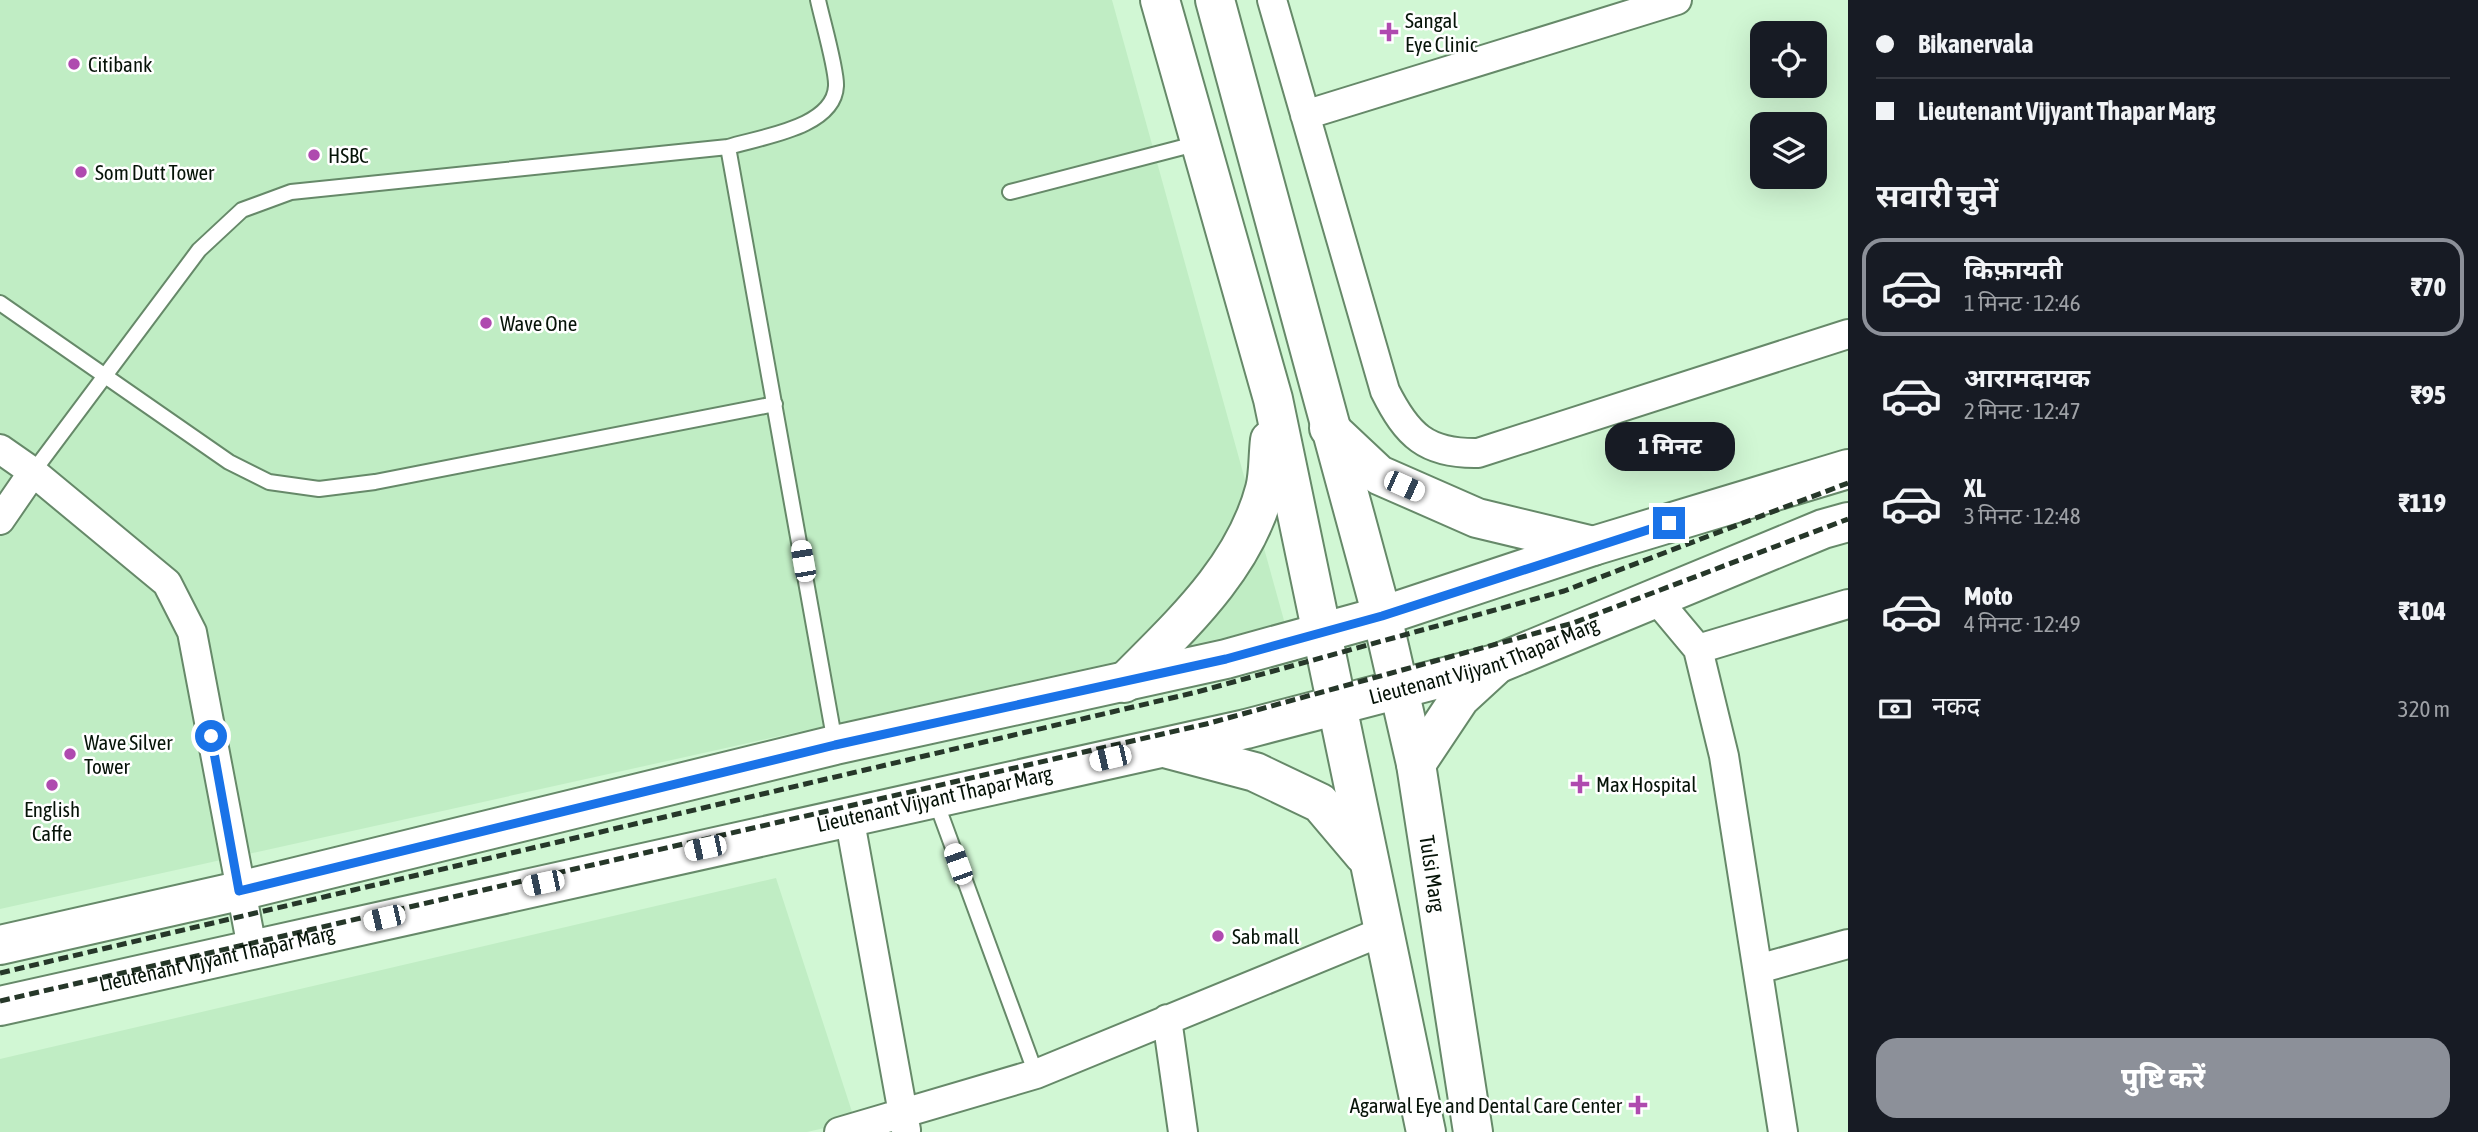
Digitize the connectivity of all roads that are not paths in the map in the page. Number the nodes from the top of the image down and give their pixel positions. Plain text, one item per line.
1 (818, 0) edge
2 (1160, 0) edge
3 (1214, 0) edge
4 (1272, 0) edge
5 (1677, 0) edge
6 (1615, 9) edge
7 (1305, 115) junction
8 (1200, 142) junction
9 (729, 147) junction
10 (1010, 192) dead end
11 (0, 303) edge
12 (1848, 334) edge
13 (104, 376) junction
14 (1273, 399) junction
15 (775, 404) junction
16 (1329, 428) junction
17 (0, 449) edge
18 (1848, 469) edge
19 (33, 472) junction
20 (0, 520) edge
21 (1848, 522) edge
22 (1592, 546) junction
23 (1657, 600) junction
24 (1848, 604) edge
25 (1382, 616) junction
26 (1320, 633) junction
27 (1698, 649) junction
28 (1499, 663) junction
29 (1124, 683) junction
30 (1399, 687) junction
31 (1335, 705) junction
32 (835, 745) junction
33 (1160, 747) junction
34 (1416, 764) junction
35 (934, 797) junction
36 (849, 816) junction
37 (1368, 859) junction
38 (239, 891) junction
39 (1384, 931) junction
40 (1848, 944) edge
41 (0, 945) edge
42 (252, 948) junction
43 (1758, 969) junction
44 (0, 1006) edge
45 (1167, 1019) junction
46 (1036, 1074) junction
47 (905, 1123) edge
48 (839, 1132) edge
49 (1183, 1132) edge
50 (1426, 1132) edge
51 (1474, 1132) edge
52 (1783, 1132) edge

1 - 9 lane
2 - 8 main road
3 - 16 main road, Tulsi Marg
4 - 7 street
5 - 6 street
6 - 7 street
7 - 12 street
8 - 10 lane
8 - 14 main road
9 - 13 lane
9 - 15 lane
11 - 13 lane
13 - 15 lane
13 - 19 lane
14 - 26 main road
14 - 29 main road
15 - 32 lane
16 - 22 main road
16 - 25 main road, Tulsi Marg
17 - 19 street
18 - 22 main road
19 - 20 street
19 - 38 street
21 - 23 main road, Lieutenant Vijyant Thapar Marg
22 - 25 main road
23 - 27 street
23 - 28 main road, Lieutenant Vijyant Thapar Marg
24 - 27 street
25 - 26 main road
25 - 30 main road, Tulsi Marg
26 - 29 main road
26 - 31 main road
27 - 43 street
28 - 30 main road, Lieutenant Vijyant Thapar Marg
28 - 34 main road
29 - 32 main road
30 - 31 main road, Lieutenant Vijyant Thapar Marg
30 - 34 main road, Tulsi Marg
31 - 33 main road, Lieutenant Vijyant Thapar Marg
31 - 37 main road
32 - 38 main road
33 - 35 main road, Lieutenant Vijyant Thapar Marg
33 - 37 main road
34 - 51 main road, Tulsi Marg
35 - 36 main road, Lieutenant Vijyant Thapar Marg
35 - 46 lane
36 - 42 main road, Lieutenant Vijyant Thapar Marg
36 - 47 street
37 - 39 main road
38 - 41 main road
38 - 42 street
39 - 45 street
39 - 50 main road
40 - 43 street
42 - 44 main road, Lieutenant Vijyant Thapar Marg
43 - 52 street
45 - 46 street
45 - 49 street
46 - 47 street
47 - 48 street

